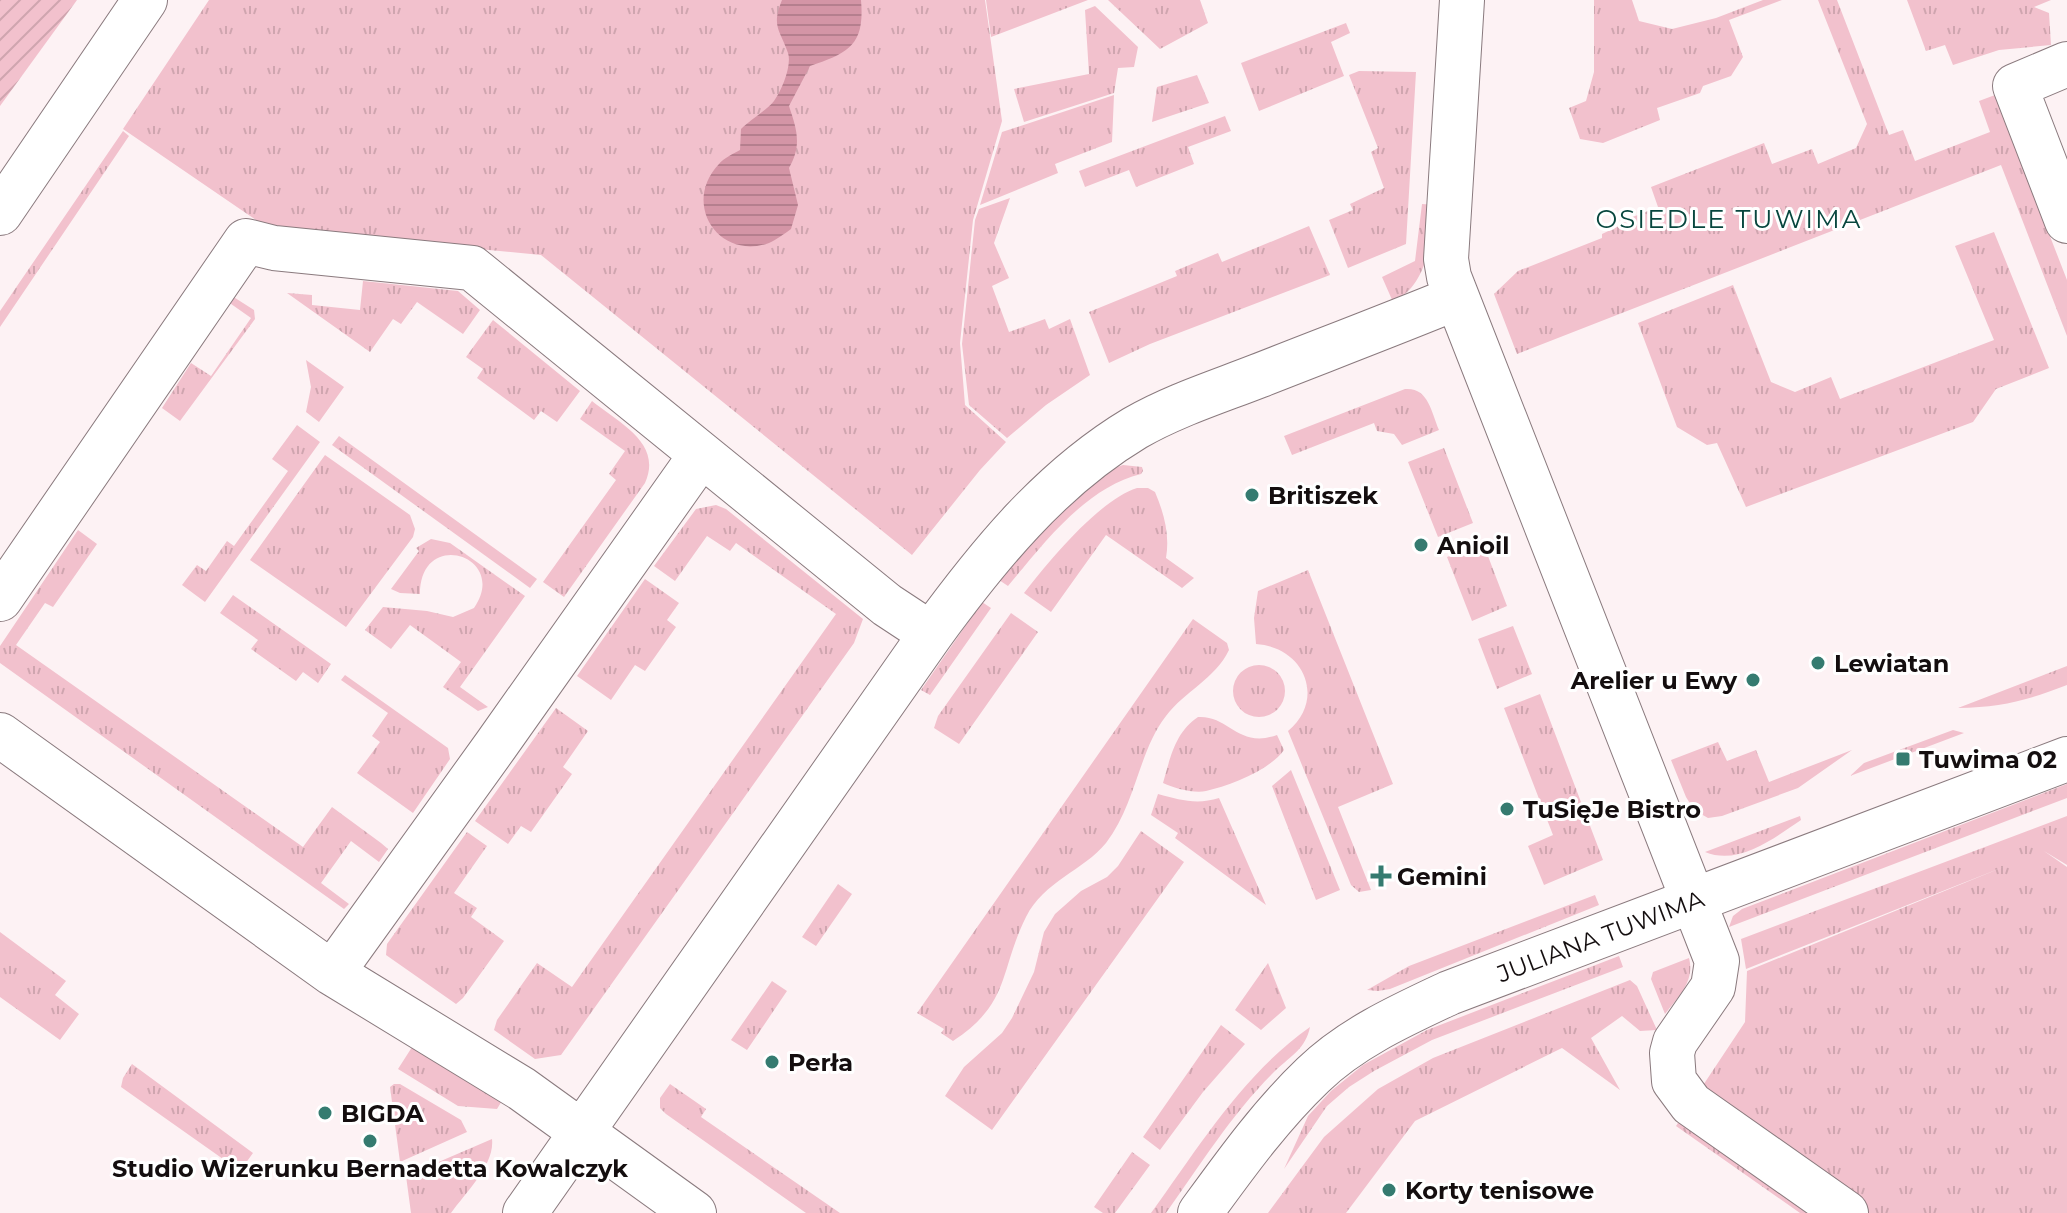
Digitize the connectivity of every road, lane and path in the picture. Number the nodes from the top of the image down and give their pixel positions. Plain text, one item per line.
1 (145, 0) edge
2 (1462, 0) edge
3 (2067, 64) edge
4 (0, 213) edge
5 (2067, 221) edge
6 (1456, 298) junction
7 (701, 455) junction
8 (0, 599) edge
9 (931, 634) junction
10 (0, 735) edge
11 (2067, 759) edge
12 (1693, 899) junction
13 (332, 973) junction
14 (583, 1131) junction
15 (525, 1213) edge
16 (694, 1213) edge
17 (1200, 1213) edge
18 (1846, 1213) edge

1 - 4 street
2 - 6 street
3 - 5 street
6 - 9 street
6 - 12 street
7 - 8 street
7 - 9 street
7 - 13 street
9 - 14 street
10 - 13 street
11 - 12 street, JULIANA TUWIMA
12 - 17 street, JULIANA TUWIMA
12 - 18 street
13 - 14 street
14 - 15 street
14 - 16 street

